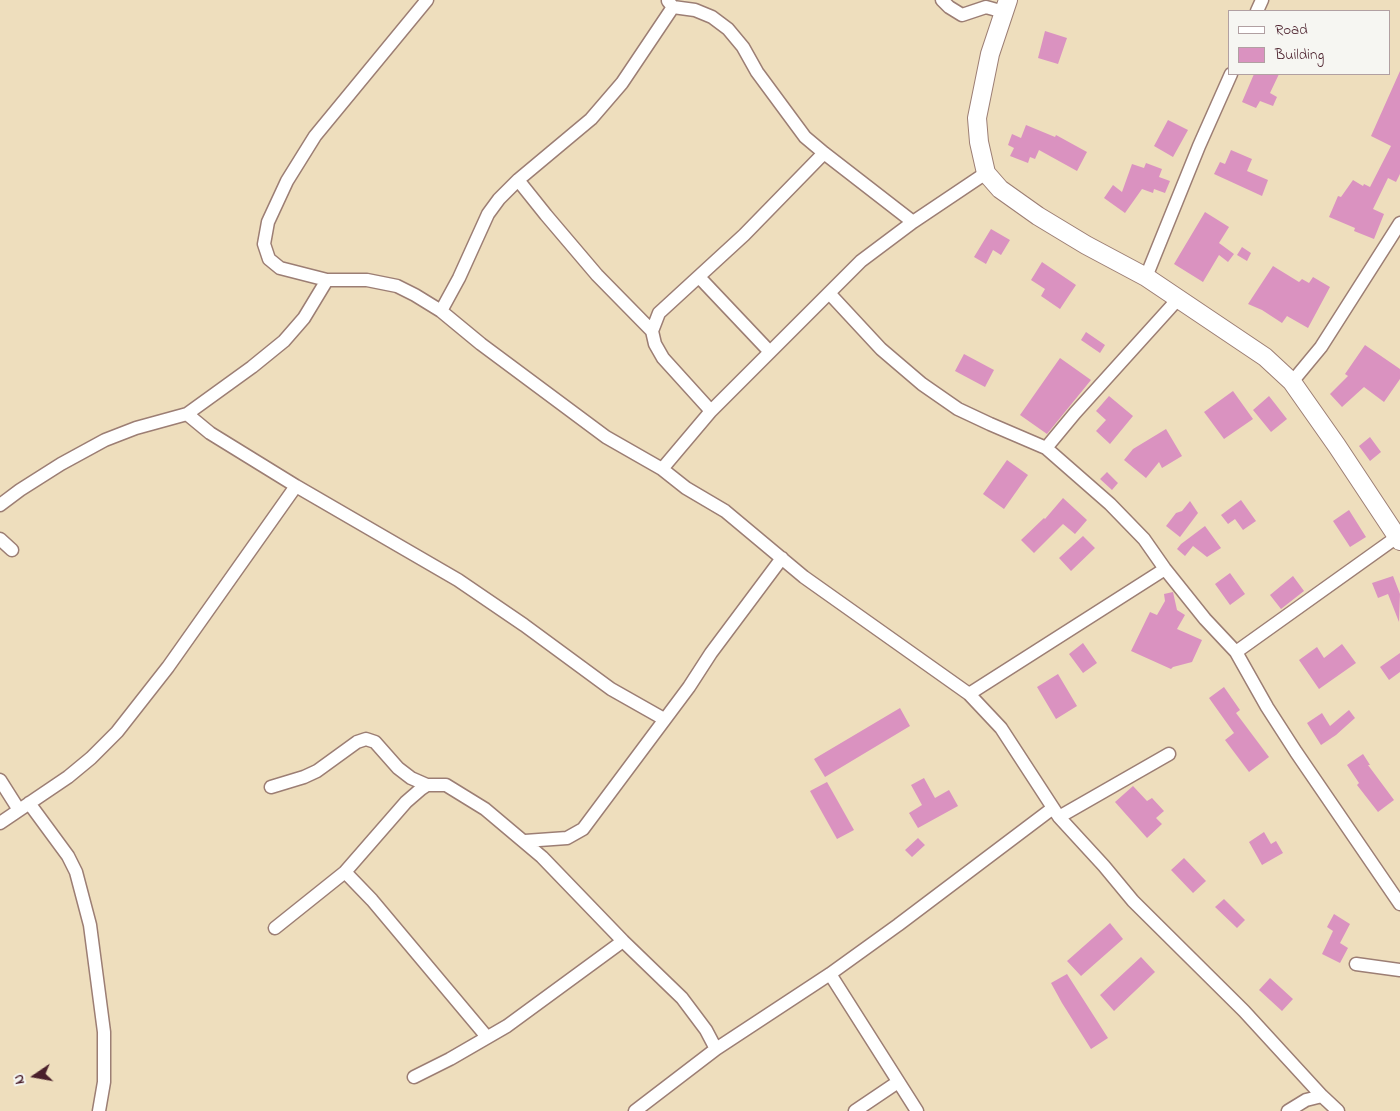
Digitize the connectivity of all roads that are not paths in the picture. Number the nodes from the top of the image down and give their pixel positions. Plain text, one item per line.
1 (427, 0) edge
2 (942, 0) edge
3 (670, 3) edge
4 (1002, 4) edge
5 (1231, 75) edge
6 (824, 154) junction
7 (986, 173) junction
8 (518, 180) junction
9 (912, 222) junction
10 (1400, 223) edge
11 (699, 276) junction
12 (1146, 276) junction
13 (327, 280) junction
14 (829, 293) junction
15 (1178, 298) junction
16 (441, 311) junction
17 (652, 331) junction
18 (770, 352) junction
19 (1292, 382) junction
20 (711, 410) junction
21 (187, 414) junction
22 (1046, 448) junction
23 (662, 469) junction
24 (296, 486) junction
25 (0, 505) edge
26 (0, 539) edge
27 (1399, 539) edge
28 (12, 550) dead end
29 (782, 558) junction
30 (1165, 569) junction
31 (1236, 652) junction
32 (969, 694) junction
33 (664, 719) junction
34 (1169, 754) dead end
35 (0, 780) edge
36 (427, 785) junction
37 (270, 787) dead end
38 (24, 807) junction
39 (1056, 813) junction
40 (0, 822) edge
41 (525, 841) junction
42 (345, 872) junction
43 (1400, 904) edge
44 (275, 928) dead end
45 (623, 941) junction
46 (1356, 964) dead end
47 (1400, 970) edge
48 (830, 974) junction
49 (487, 1037) junction
50 (716, 1049) junction
51 (414, 1077) dead end
52 (898, 1082) junction
53 (1322, 1096) junction
54 (99, 1111) edge
55 (635, 1111) edge
56 (855, 1111) edge
57 (917, 1111) edge
58 (1288, 1111) edge
59 (1338, 1111) edge

1 - 13 street
2 - 4 street
3 - 6 street
3 - 8 street
4 - 7 street
5 - 12 street
6 - 9 street
6 - 11 street
7 - 9 street
7 - 12 street
8 - 16 street
8 - 17 street
9 - 14 street
10 - 19 street
11 - 17 street
11 - 18 street
12 - 15 street
13 - 16 street
13 - 21 street
14 - 18 street
14 - 22 street
15 - 19 street
15 - 22 street
16 - 23 street
17 - 20 street
18 - 20 street
19 - 27 street
20 - 23 street
21 - 24 street
21 - 25 street
22 - 30 street
23 - 29 street
24 - 33 street
24 - 38 street
26 - 28 street
27 - 31 street
29 - 32 street
29 - 33 street
30 - 31 street
30 - 32 street
31 - 43 street
32 - 39 street
33 - 41 street
34 - 39 street
35 - 38 street
36 - 37 street
36 - 41 street
36 - 42 street
38 - 40 street
38 - 54 street
39 - 48 street
39 - 53 street
41 - 45 street
42 - 44 street
42 - 49 street
45 - 49 street
45 - 50 street
46 - 47 street
48 - 50 street
48 - 52 street
49 - 51 street
50 - 55 street
52 - 56 street
52 - 57 street
53 - 58 street
53 - 59 street

